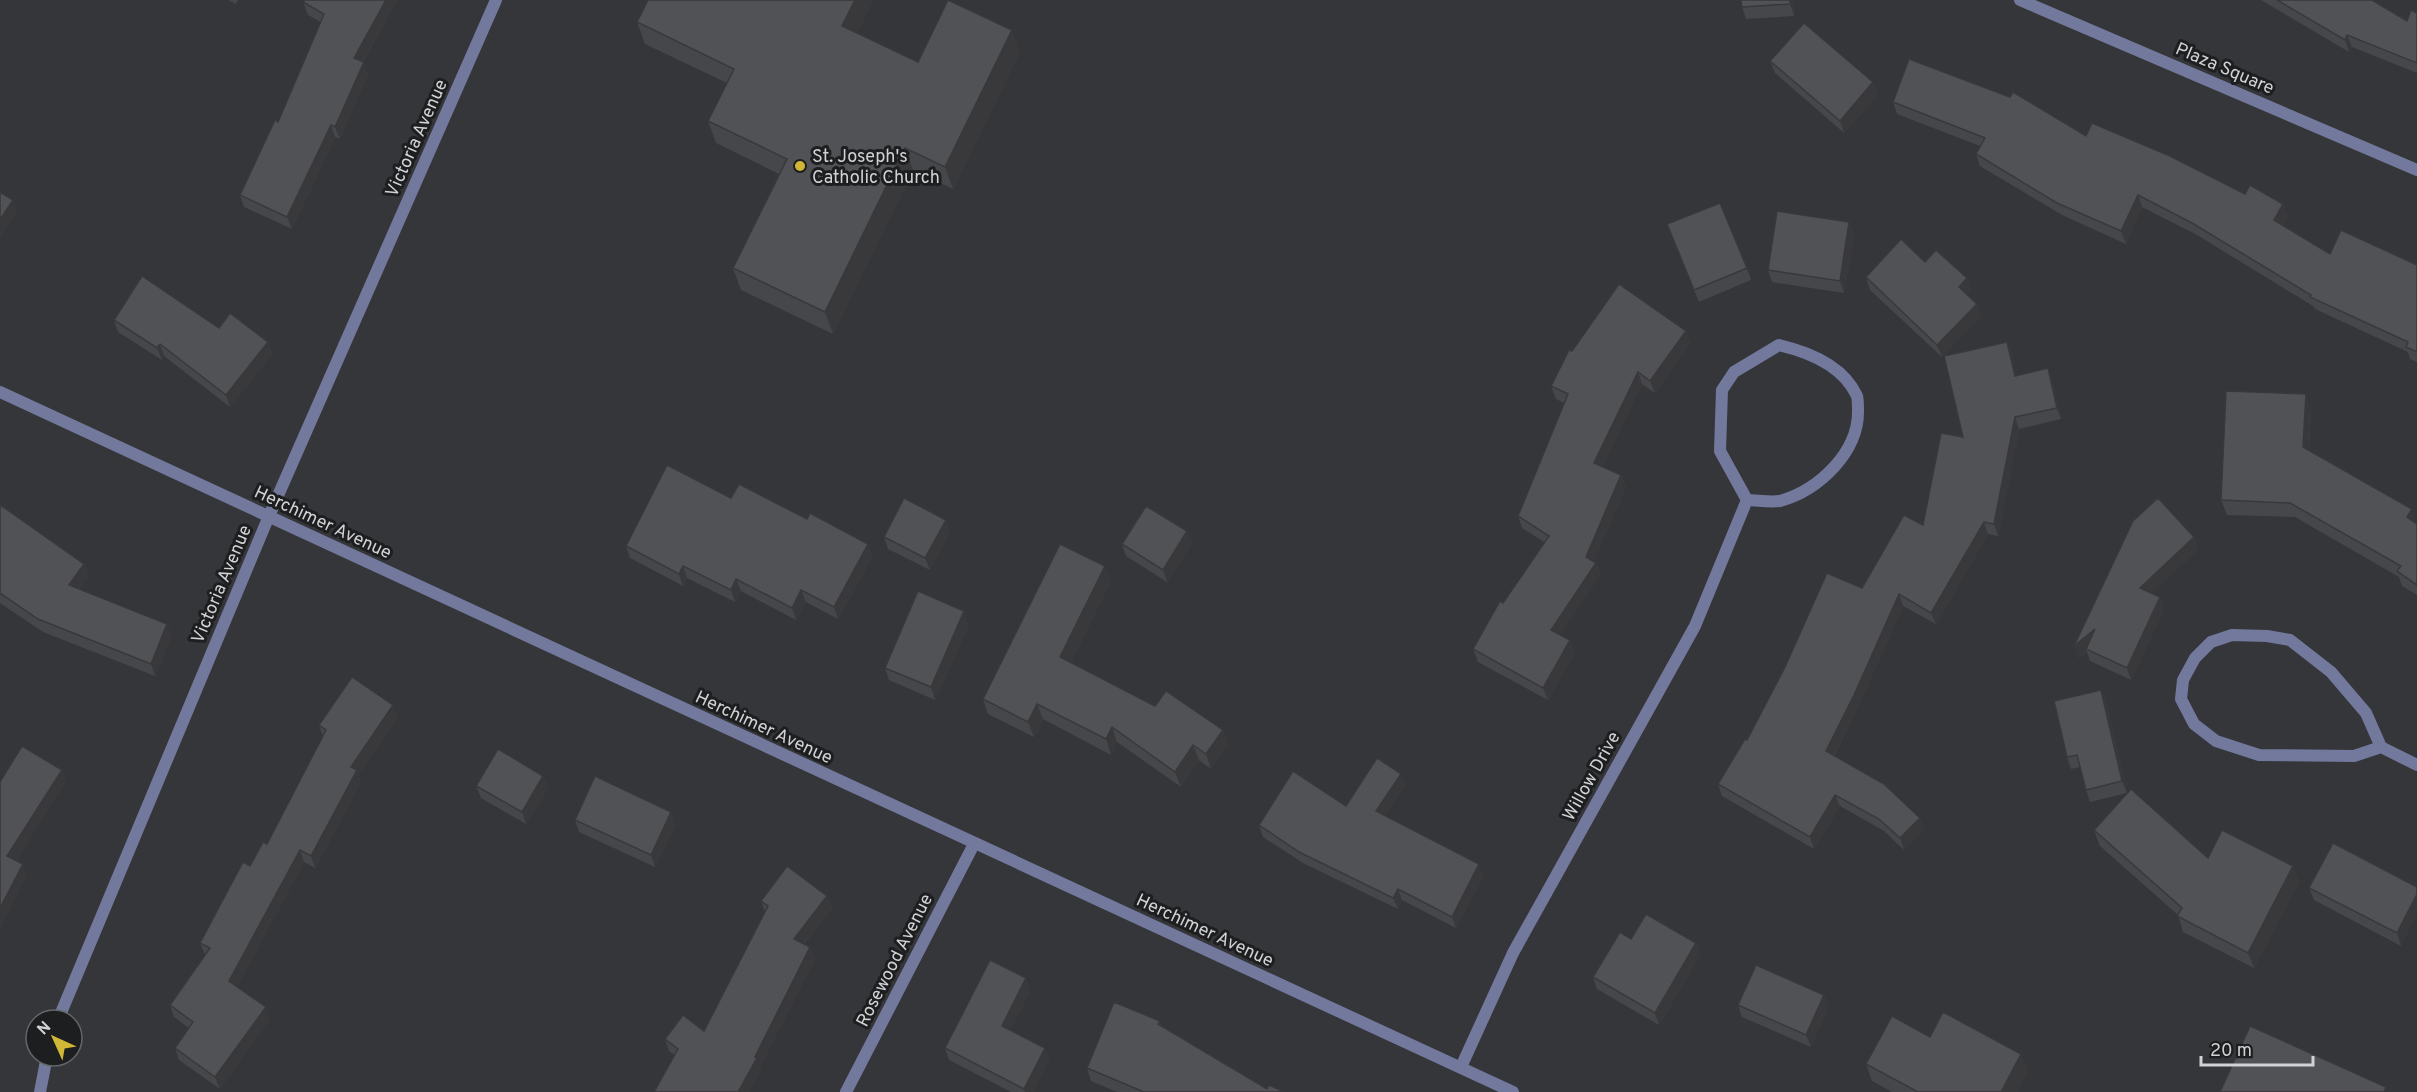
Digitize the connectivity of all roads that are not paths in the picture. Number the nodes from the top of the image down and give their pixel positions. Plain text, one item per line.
1 (496, 0) edge
2 (2020, 0) edge
3 (2417, 170) edge
4 (0, 392) edge
5 (1747, 500) junction
6 (269, 516) junction
7 (2381, 747) junction
8 (2417, 765) edge
9 (974, 844) junction
10 (63, 1008) edge
11 (1461, 1067) junction
12 (45, 1068) edge
13 (40, 1092) edge
14 (846, 1092) edge
15 (1513, 1092) edge

1 - 6 street, Victoria Avenue
2 - 3 street, Plaza Square
4 - 6 street, Herchimer Avenue
5 - 5 street
5 - 11 street, Willow Drive
6 - 9 street, Herchimer Avenue
6 - 10 street, Victoria Avenue
7 - 7 street
7 - 8 street
9 - 11 street, Herchimer Avenue
9 - 14 street, Rosewood Avenue
11 - 15 street, Herchimer Avenue
12 - 13 street

